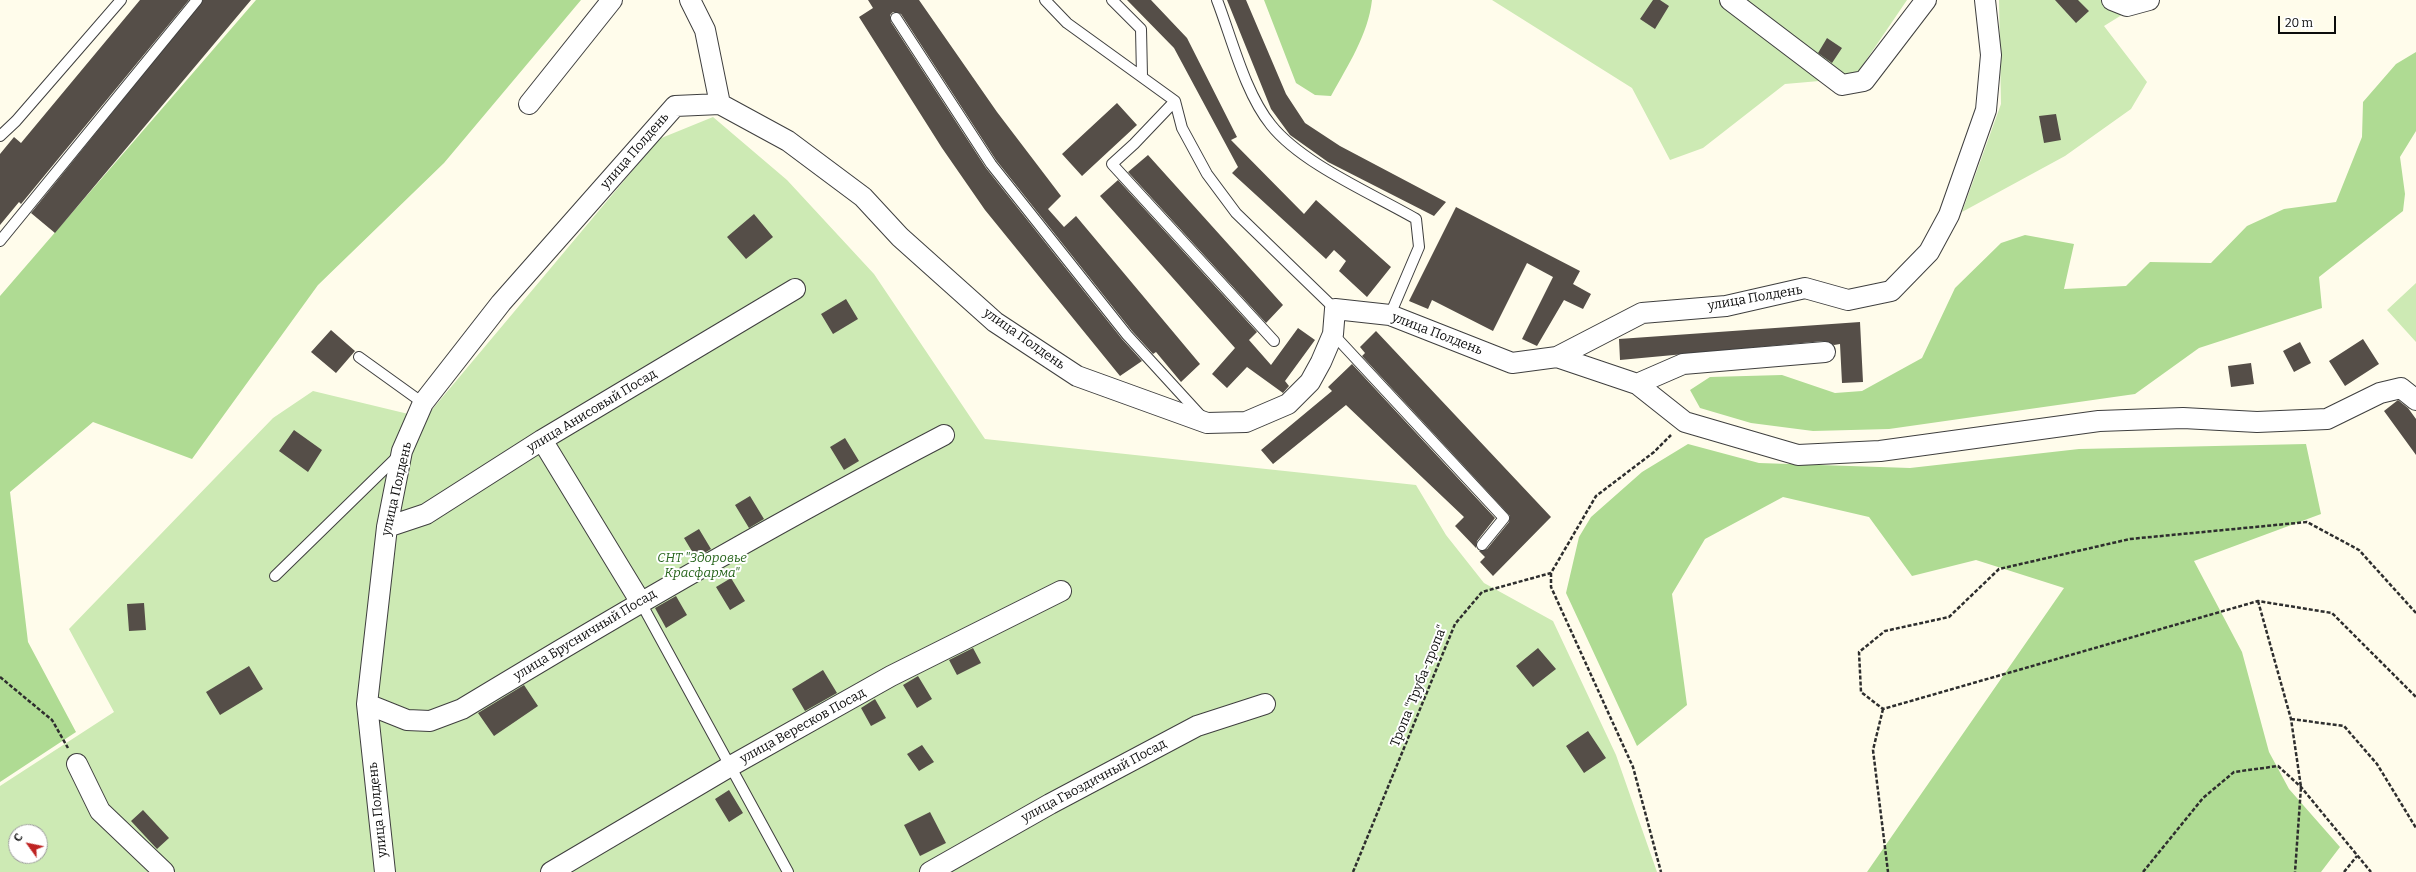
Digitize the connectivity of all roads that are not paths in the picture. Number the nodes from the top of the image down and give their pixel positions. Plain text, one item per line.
1 (121, 0) edge
2 (197, 0) edge
3 (612, 0) edge
4 (690, 0) edge
5 (1045, 0) edge
6 (1112, 0) edge
7 (1217, 0) edge
8 (1730, 0) edge
9 (1926, 0) edge
10 (1985, 0) edge
11 (2112, 0) edge
12 (2149, 0) edge
13 (896, 18) dead end
14 (1142, 76) junction
15 (1175, 101) junction
16 (529, 104) dead end
17 (720, 104) junction
18 (0, 136) edge
19 (0, 241) edge
20 (795, 289) dead end
21 (1335, 309) junction
22 (1390, 315) junction
23 (1333, 334) junction
24 (1274, 341) dead end
25 (1825, 352) dead end
26 (359, 357) dead end
27 (1556, 357) junction
28 (1637, 384) junction
29 (2416, 400) edge
30 (423, 403) junction
31 (1207, 423) junction
32 (944, 435) dead end
33 (542, 440) junction
34 (402, 451) junction
35 (387, 527) junction
36 (1482, 544) dead end
37 (275, 576) dead end
38 (1061, 591) dead end
39 (640, 601) junction
40 (367, 704) junction
41 (1266, 704) dead end
42 (77, 764) road end
43 (729, 767) junction
44 (164, 872) edge
45 (385, 872) edge
46 (551, 872) edge
47 (788, 872) edge
48 (930, 872) edge

1 - 18 lane
2 - 19 lane
3 - 16 street
4 - 17 street
5 - 14 lane
6 - 14 lane
7 - 22 lane
8 - 9 street
10 - 27 street, улица Полдень
11 - 12 street
13 - 31 lane
14 - 15 lane
15 - 21 lane
15 - 24 lane
17 - 30 street, улица Полдень
17 - 31 street, улица Полдень
20 - 33 street, улица Анисовый Посад
21 - 22 street, улица Полдень
21 - 23 street, улица Полдень
22 - 27 street, улица Полдень
23 - 31 street, улица Полдень
23 - 36 lane
25 - 28 street
26 - 30 lane
27 - 28 street
28 - 29 street
30 - 34 street, улица Полдень
32 - 39 street, улица Брусничный Посад
33 - 35 street, улица Анисовый Посад
33 - 39 street
34 - 35 street, улица Полдень
34 - 37 lane
35 - 40 street, улица Полдень
38 - 43 street, улица Вересков Посад
39 - 40 street, улица Брусничный Посад
39 - 43 lane
40 - 45 street, улица Полдень
41 - 48 street, улица Гвоздичный Посад
42 - 44 street
43 - 46 street, улица Вересков Посад
43 - 47 lane

